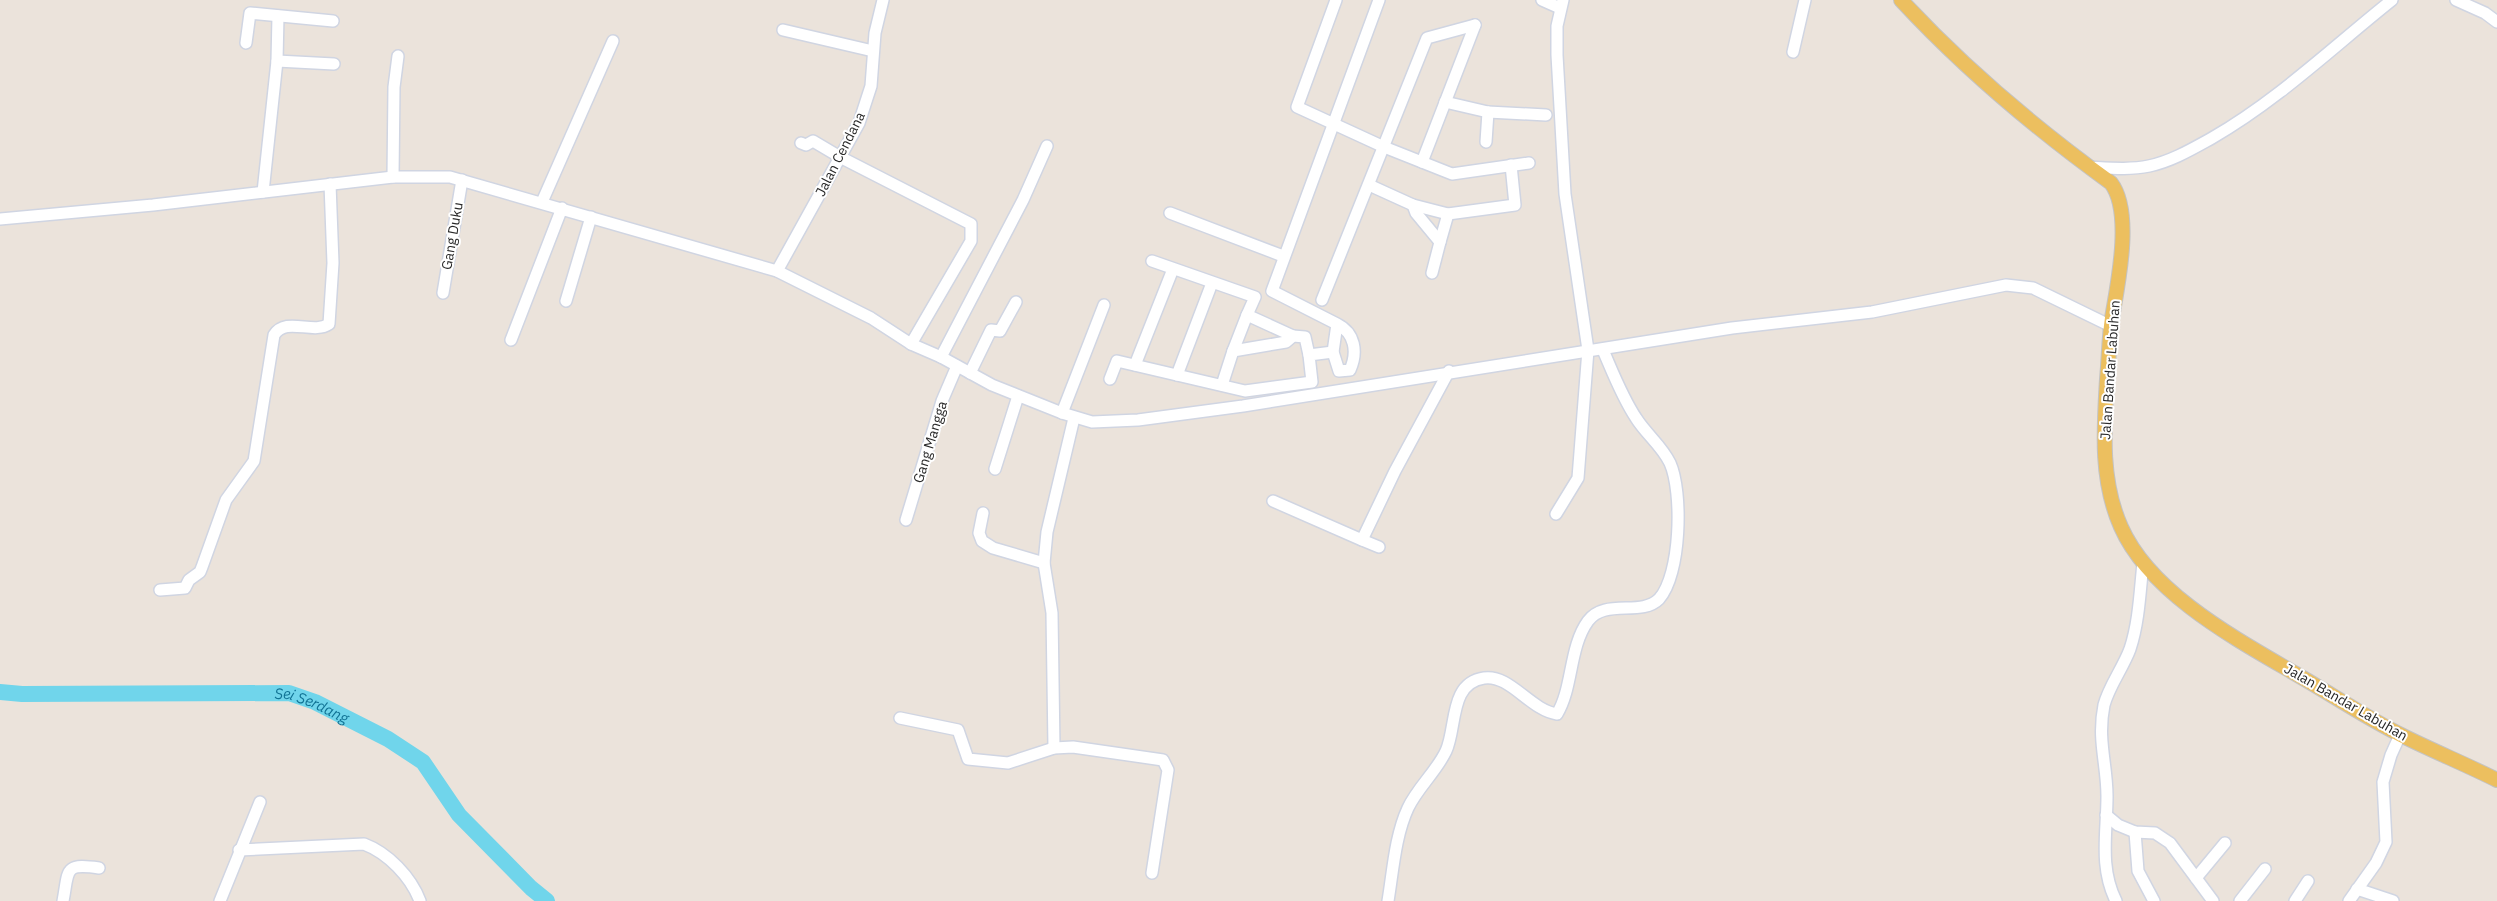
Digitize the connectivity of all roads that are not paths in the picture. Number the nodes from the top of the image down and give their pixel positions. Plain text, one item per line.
1 (883, 0) edge
2 (1336, 0) edge
3 (1379, 0) edge
4 (1542, 0) edge
5 (1805, 0) edge
6 (1901, 0) edge
7 (2392, 0) edge
8 (2456, 0) edge
9 (1562, 4) edge
10 (278, 16) junction
11 (333, 21) dead end
12 (2497, 22) edge
13 (783, 30) dead end
14 (613, 41) dead end
15 (246, 43) dead end
16 (873, 51) junction
17 (1793, 52) dead end
18 (398, 56) dead end
19 (277, 61) junction
20 (334, 64) dead end
21 (1445, 102) junction
22 (1488, 112) junction
23 (1546, 115) dead end
24 (1332, 122) junction
25 (1486, 142) dead end
26 (801, 143) dead end
27 (1047, 146) dead end
28 (1384, 147) junction
29 (840, 157) junction
30 (1422, 162) junction
31 (1529, 163) dead end
32 (1511, 166) junction
33 (2089, 168) junction
34 (393, 177) junction
35 (462, 180) junction
36 (330, 184) junction
37 (1369, 185) junction
38 (263, 192) junction
39 (542, 202) junction
40 (1413, 206) junction
41 (562, 208) junction
42 (1170, 213) dead end
43 (1448, 214) junction
44 (591, 217) junction
45 (0, 219) edge
46 (1440, 242) junction
47 (1283, 256) junction
48 (1152, 261) dead end
49 (1173, 269) junction
50 (776, 270) junction
51 (1432, 274) dead end
52 (1212, 283) junction
53 (443, 293) dead end
54 (1322, 300) dead end
55 (566, 301) dead end
56 (1016, 302) dead end
57 (1104, 305) dead end
58 (1247, 315) junction
59 (1337, 324) junction
60 (2111, 326) junction
61 (1293, 336) junction
62 (511, 340) dead end
63 (911, 344) junction
64 (1588, 350) junction
65 (1603, 350) junction
66 (1233, 351) junction
67 (1333, 352) junction
68 (1308, 355) junction
69 (941, 357) junction
70 (1135, 365) junction
71 (957, 366) junction
72 (1344, 370) junction
73 (1449, 371) junction
74 (970, 373) junction
75 (1176, 375) junction
76 (1110, 379) dead end
77 (1222, 385) junction
78 (1347, 388) junction
79 (1018, 396) junction
80 (1062, 413) junction
81 (1074, 418) junction
82 (996, 469) dead end
83 (1272, 501) dead end
84 (983, 513) dead end
85 (1556, 514) dead end
86 (906, 520) dead end
87 (1362, 540) junction
88 (1379, 547) dead end
89 (1044, 563) junction
90 (2143, 563) junction
91 (160, 590) dead end
92 (900, 718) dead end
93 (2400, 735) junction
94 (1054, 748) junction
95 (2497, 780) edge
96 (260, 802) dead end
97 (2106, 815) junction
98 (2135, 832) junction
99 (2225, 843) dead end
100 (239, 850) junction
101 (99, 868) dead end
102 (2265, 868) dead end
103 (1152, 873) dead end
104 (2196, 878) junction
105 (2308, 881) dead end
106 (2357, 889) junction
107 (63, 901) edge
108 (220, 901) edge
109 (420, 901) edge
110 (1388, 901) edge
111 (2116, 901) edge
112 (2154, 901) edge
113 (2213, 901) edge
114 (2240, 901) edge
115 (2295, 901) edge
116 (2349, 901) edge
117 (2393, 901) edge

1 - 16 street, Jalan Cendana
2 - 24 street
3 - 24 street
4 - 9 street
5 - 17 street
6 - 33 main road, Jalan Bandar Labuhan
7 - 33 street
8 - 12 street
9 - 64 street
10 - 11 street
10 - 15 street
10 - 19 street
13 - 16 street
14 - 39 street
16 - 29 street, Jalan Cendana
18 - 34 street
19 - 20 street
19 - 38 street
21 - 22 street
21 - 28 street
21 - 30 street
22 - 23 street
22 - 25 street
24 - 28 street
24 - 47 street
26 - 29 street
27 - 69 street
28 - 30 street
28 - 37 street
29 - 50 street, Jalan Cendana
29 - 63 street
30 - 32 street
31 - 32 street
32 - 43 street
33 - 60 main road, Jalan Bandar Labuhan
34 - 35 street
34 - 36 street
35 - 39 street
35 - 53 street, Gang Duku
36 - 38 street
36 - 91 street
37 - 40 street
37 - 54 street
38 - 45 street
39 - 41 street
40 - 43 street
40 - 46 street
41 - 44 street
41 - 62 street
42 - 47 street
43 - 46 street
44 - 50 street
44 - 55 street
46 - 51 street
47 - 59 street
48 - 49 street
49 - 52 street
49 - 70 street
50 - 63 street
52 - 58 street
52 - 75 street
56 - 74 street
57 - 80 street
58 - 61 street
58 - 66 street
59 - 67 street
59 - 72 street
60 - 65 street
60 - 90 main road, Jalan Bandar Labuhan
61 - 66 street
61 - 68 street
63 - 69 street
64 - 65 street
64 - 73 street
64 - 85 street
65 - 110 street
66 - 77 street
67 - 68 street
67 - 72 street
68 - 77 street
69 - 71 street
70 - 75 street
70 - 76 street
71 - 74 street
71 - 86 street, Gang Mangga
72 - 78 street
73 - 78 street
73 - 87 street
74 - 79 street
75 - 77 street
78 - 81 street
79 - 80 street
79 - 82 street
80 - 81 street
81 - 89 street
83 - 87 street
84 - 89 street
87 - 88 street
89 - 94 street
90 - 93 main road, Jalan Bandar Labuhan
90 - 97 street
92 - 94 street
93 - 95 main road, Jalan Bandar Labuhan
93 - 106 street
94 - 103 street
96 - 100 street
97 - 98 street
97 - 111 street
98 - 104 street
98 - 112 street
99 - 104 street
100 - 108 street
100 - 109 street
101 - 107 street
102 - 114 street
104 - 113 street
105 - 115 street
106 - 116 street
106 - 117 street

